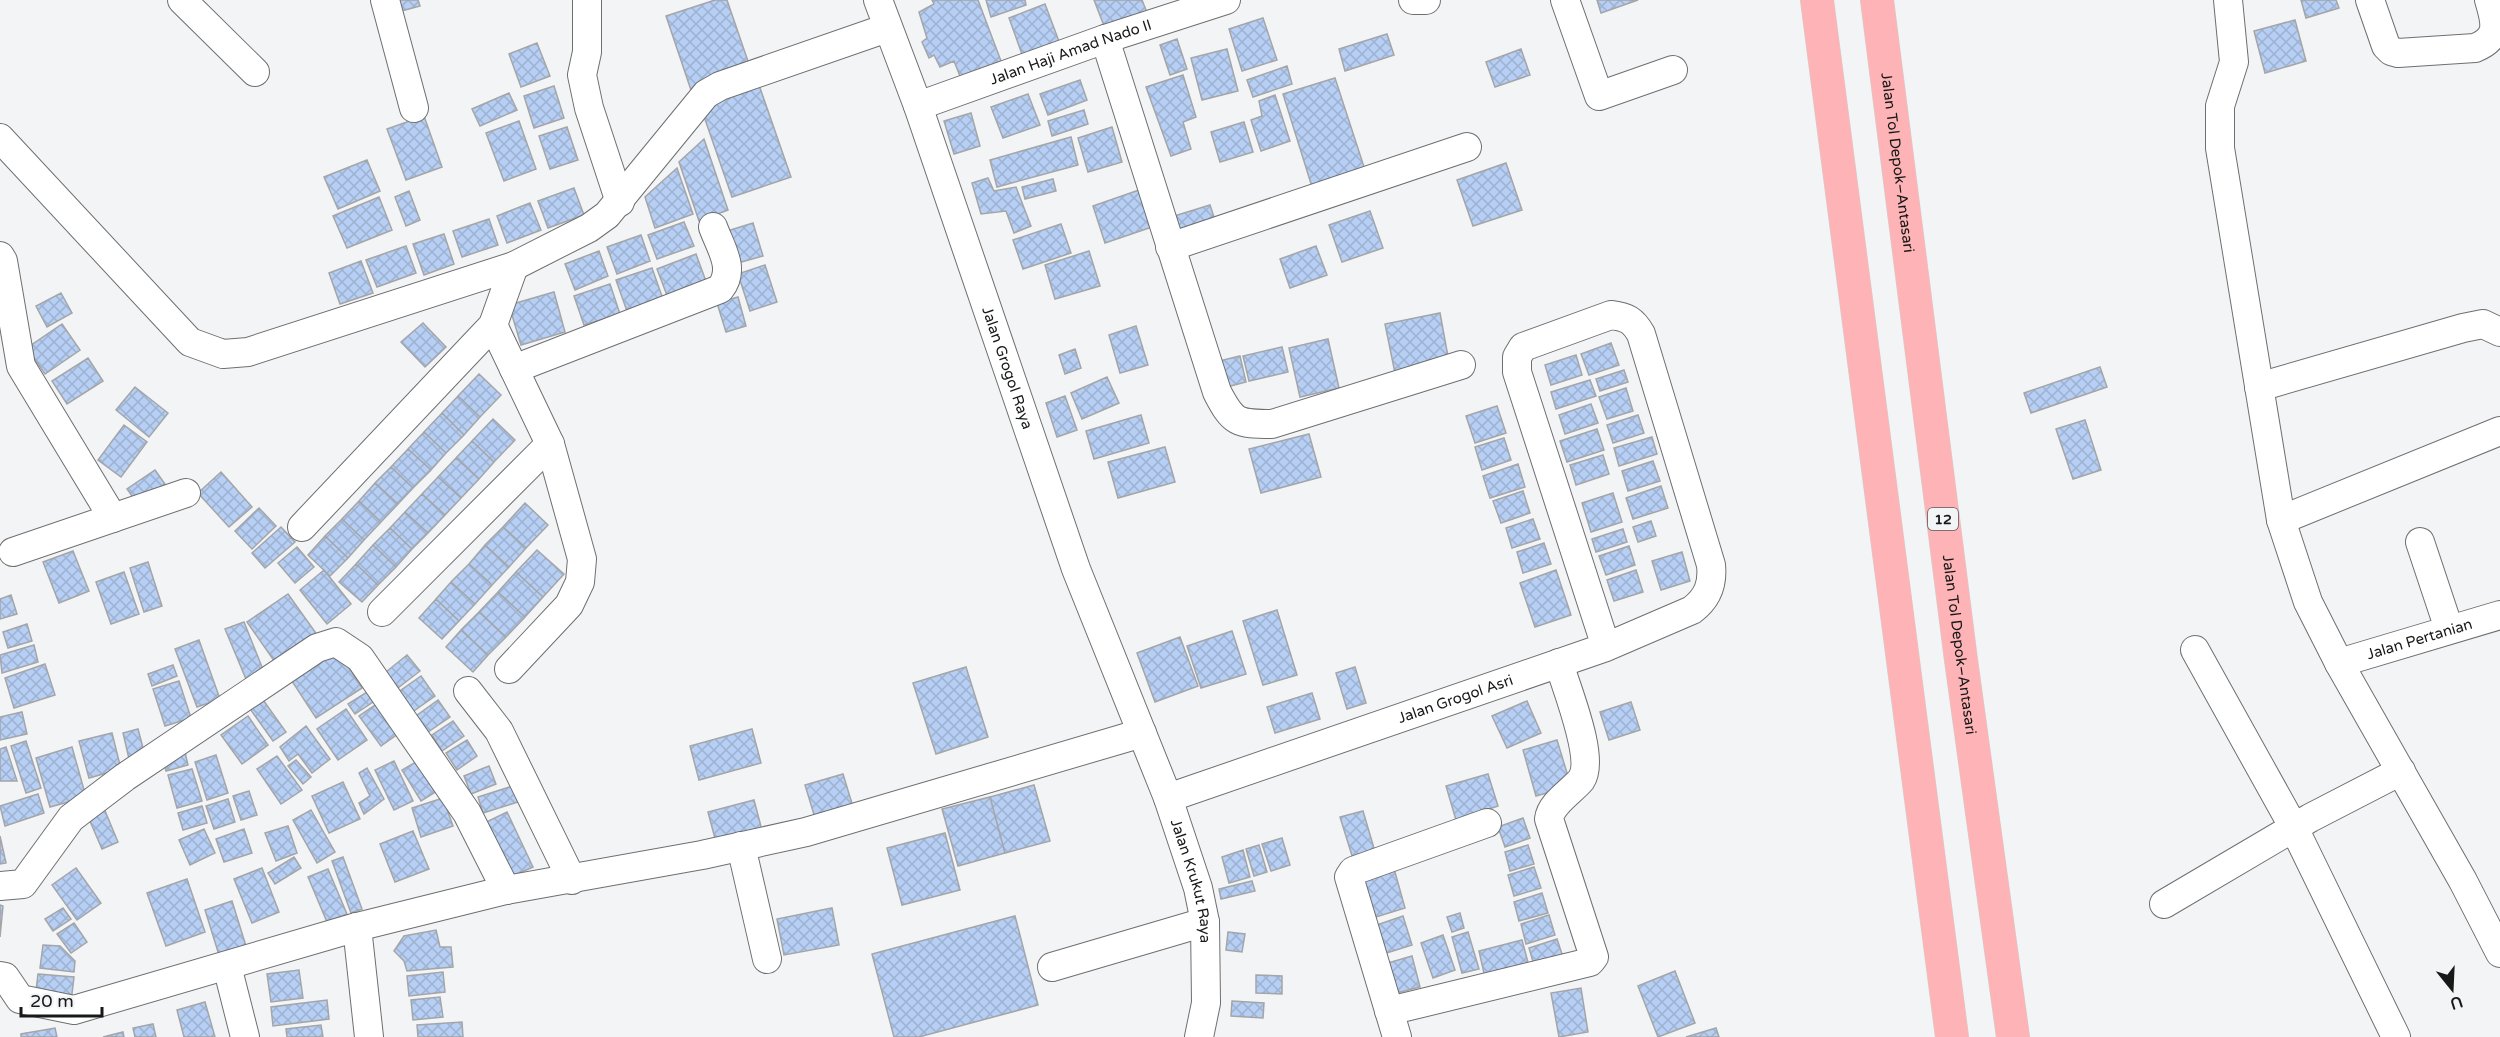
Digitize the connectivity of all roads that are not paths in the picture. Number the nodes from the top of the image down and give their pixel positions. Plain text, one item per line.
1 (182, 0) edge
2 (385, 0) edge
3 (587, 0) edge
4 (878, 0) edge
5 (1226, 0) edge
6 (1413, 0) edge
7 (1426, 0) edge
8 (1565, 0) edge
9 (1817, 0) edge
10 (1877, 0) edge
11 (2228, 0) edge
12 (2370, 0) edge
13 (2489, 0) edge
14 (876, 33) junction
15 (1105, 39) junction
16 (1673, 70) dead end
17 (255, 72) dead end
18 (918, 106) junction
19 (414, 108) dead end
20 (0, 138) edge
21 (1467, 147) dead end
22 (620, 202) junction
23 (713, 227) dead end
24 (1170, 247) junction
25 (0, 256) edge
26 (514, 266) junction
27 (494, 325) junction
28 (2500, 332) edge
29 (1461, 365) dead end
30 (514, 369) junction
31 (2259, 387) junction
32 (2500, 431) edge
33 (550, 444) junction
34 (186, 493) dead end
35 (113, 518) junction
36 (2282, 520) junction
37 (302, 527) dead end
38 (2420, 542) dead end
39 (13, 552) dead end
40 (382, 612) dead end
41 (2500, 615) edge
42 (2449, 629) junction
43 (1606, 647) junction
44 (2194, 650) dead end
45 (1559, 663) junction
46 (2339, 663) junction
47 (509, 669) dead end
48 (468, 691) dead end
49 (1142, 733) junction
50 (2401, 771) junction
51 (1168, 798) junction
52 (1487, 823) dead end
53 (2294, 828) junction
54 (741, 846) junction
55 (572, 880) junction
56 (0, 886) edge
57 (506, 890) junction
58 (2164, 904) dead end
59 (1205, 922) junction
60 (357, 927) junction
61 (2500, 952) edge
62 (767, 959) dead end
63 (227, 966) junction
64 (1052, 967) dead end
65 (0, 976) edge
66 (1393, 1024) edge
67 (244, 1037) edge
68 (369, 1037) edge
69 (1199, 1037) edge
70 (1952, 1037) edge
71 (2013, 1037) edge
72 (2396, 1037) edge

1 - 17 street
2 - 19 street
3 - 22 street
4 - 14 street, Jalan Grogol Raya
5 - 15 street, Jalan Haji Amad Nado II
6 - 7 street
8 - 16 street
9 - 70 highway
10 - 71 highway, Jalan Tol Depok–Antasari / 12
11 - 31 street
12 - 13 street
14 - 18 street, Jalan Grogol Raya
14 - 22 street
15 - 18 street, Jalan Haji Amad Nado II
15 - 24 street
18 - 49 street, Jalan Grogol Raya
20 - 26 street
21 - 24 street
22 - 26 street
23 - 30 street
24 - 29 street
25 - 35 street
26 - 27 street
27 - 30 street
27 - 37 street
28 - 31 street
30 - 33 street
31 - 36 street
32 - 36 street
33 - 40 street
33 - 47 street
34 - 35 street
35 - 39 street
36 - 46 street
38 - 42 street
41 - 42 street, Jalan Pertanian
42 - 46 street, Jalan Pertanian
43 - 43 street, Jalan Grogol Asri
43 - 45 street, Jalan Grogol Asri
44 - 53 street
45 - 51 street, Jalan Grogol Asri
45 - 66 street
46 - 50 street
48 - 55 street
49 - 51 street, Jalan Krukut Raya
49 - 54 street
50 - 53 street
50 - 61 street
51 - 59 street, Jalan Krukut Raya
52 - 66 street
53 - 58 street
53 - 72 street
54 - 55 street
54 - 62 street
55 - 57 street
56 - 57 street
57 - 60 street
59 - 64 street
59 - 69 street, Jalan Krukut Raya
60 - 63 street
60 - 68 street
63 - 65 street
63 - 67 street

